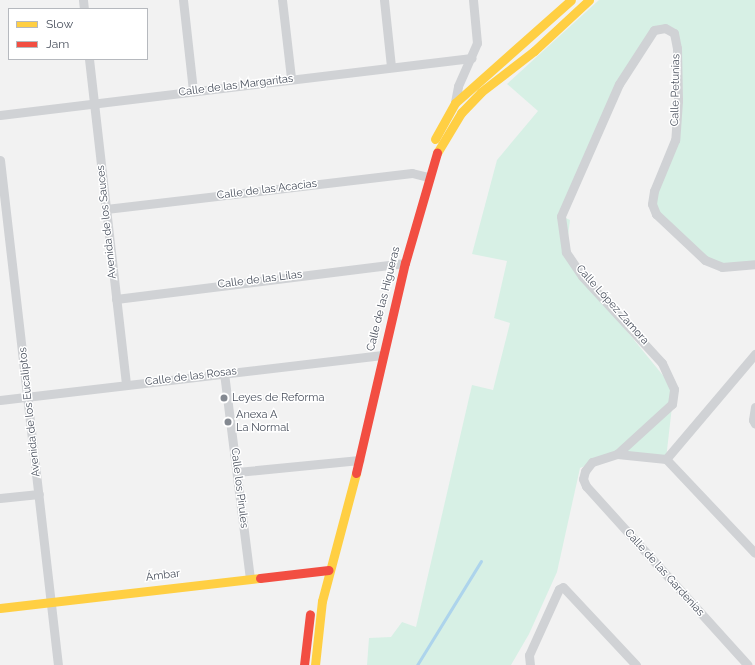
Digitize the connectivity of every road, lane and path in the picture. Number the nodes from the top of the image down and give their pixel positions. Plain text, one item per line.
1 (183, 0) edge
2 (282, 0) edge
3 (384, 0) edge
4 (472, 0) edge
5 (571, 0) edge
6 (584, 2) edge
7 (654, 30) joint
8 (472, 58) junction
9 (89, 60) edge
10 (391, 67) junction
11 (292, 78) junction
12 (193, 91) junction
13 (455, 102) junction
14 (94, 104) junction
15 (461, 113) junction
16 (0, 115) edge
17 (0, 160) edge
18 (428, 177) junction
19 (418, 178) junction
20 (106, 209) junction
21 (399, 248) dead end
22 (395, 263) junction
23 (405, 263) junction
24 (755, 264) edge
25 (391, 278) dead end
26 (116, 299) junction
27 (382, 354) junction
28 (755, 354) edge
29 (224, 373) junction
30 (126, 385) junction
31 (28, 397) junction
32 (0, 400) edge
33 (755, 407) edge
34 (755, 424) edge
35 (617, 454) junction
36 (349, 457) junction
37 (359, 460) junction
38 (666, 460) junction
39 (237, 472) junction
40 (344, 475) dead end
41 (39, 494) junction
42 (0, 498) edge
43 (755, 553) edge
44 (320, 566) junction
45 (329, 570) junction
46 (250, 578) junction
47 (50, 601) junction
48 (0, 608) edge
49 (529, 663) edge
50 (58, 665) edge
51 (304, 665) edge
52 (315, 665) edge
53 (636, 665) edge
54 (748, 665) edge

1 - 12 street
2 - 11 street
3 - 10 street
4 - 8 street
5 - 13 main road
6 - 15 main road, Calle de las Higueras
7 - 24 street, Calle Petunias
7 - 35 street, Calle López Zamora
8 - 10 street, Calle de las Margaritas
8 - 13 street
9 - 14 street, Avenida de los Sauces
10 - 11 street, Calle de las Margaritas
11 - 12 street, Calle de las Margaritas
12 - 14 street, Calle de las Margaritas
13 - 15 street
13 - 19 main road
14 - 16 street, Calle de las Margaritas
14 - 20 street, Avenida de los Sauces
15 - 18 main road, Calle de las Higueras
17 - 31 street, Avenida de los Eucaliptos
18 - 19 street, Calle de las Acacias
18 - 23 main road, Calle de las Higueras
19 - 20 street, Calle de las Acacias
20 - 26 street, Avenida de los Sauces
21 - 22 main road, Calle de las Higueras
22 - 23 street, Calle de las Lilas
22 - 25 main road, Calle de las Higueras
22 - 26 street, Calle de las Lilas
23 - 27 main road, Calle de las Higueras
26 - 30 street, Avenida de los Sauces
27 - 29 street, Calle de las Rosas
27 - 37 main road, Calle de las Higueras
28 - 38 street
29 - 30 street, Calle de las Rosas
29 - 39 street, Calle los Pirules
30 - 31 street, Calle de las Rosas
31 - 32 street, Calle de las Rosas
31 - 41 street, Avenida de los Eucaliptos
33 - 34 street
35 - 38 street
35 - 54 street, Calle de las Gardenias
36 - 37 street
36 - 39 street
36 - 40 main road
37 - 45 main road, Calle de las Higueras
38 - 43 street
39 - 46 street, Calle los Pirules
41 - 42 street
41 - 47 street, Avenida de los Eucaliptos
44 - 45 main road, Ámbar
44 - 46 main road, Ámbar
44 - 51 main road
45 - 52 main road, Calle de las Higueras
46 - 47 main road, Ámbar
47 - 48 main road, Ámbar
47 - 50 street, Avenida de los Eucaliptos
49 - 53 street

